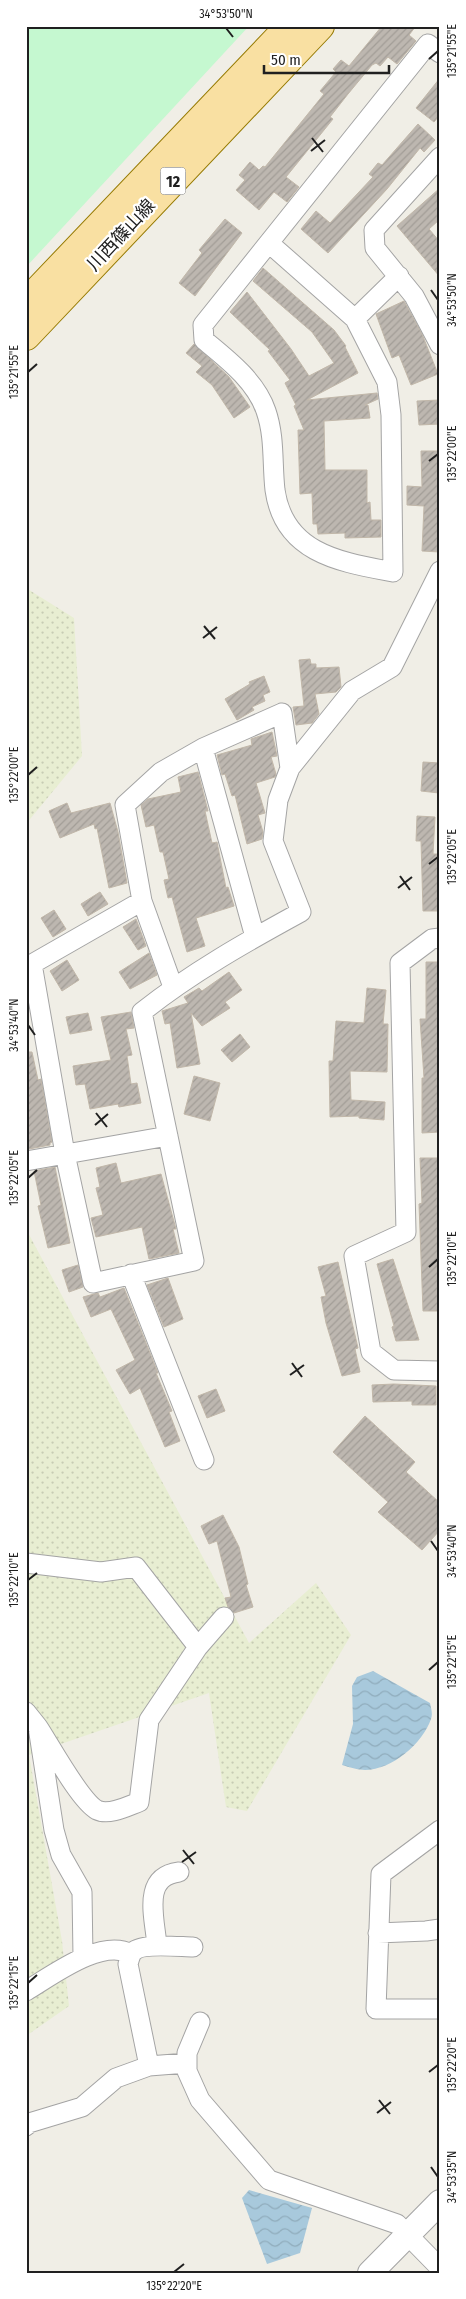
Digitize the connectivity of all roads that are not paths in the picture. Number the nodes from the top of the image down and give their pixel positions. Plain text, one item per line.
1 (290, 26) edge
2 (320, 26) edge
3 (440, 53) edge
4 (437, 166) edge
5 (269, 243) junction
6 (399, 276) junction
7 (26, 304) edge
8 (355, 319) junction
9 (26, 336) edge
10 (440, 345) edge
11 (440, 571) edge
12 (203, 748) junction
13 (290, 768) junction
14 (142, 901) junction
15 (255, 937) junction
16 (440, 938) edge
17 (173, 987) junction
18 (168, 1136) junction
19 (65, 1154) junction
20 (26, 1160) edge
21 (131, 1274) junction
22 (440, 1371) edge
23 (204, 1460) dead end
24 (26, 1563) edge
25 (224, 1617) dead end
26 (198, 1647) junction
27 (26, 1712) edge
28 (38, 1727) junction
29 (440, 1830) edge
30 (179, 1872) dead end
31 (440, 1929) edge
32 (378, 1933) junction
33 (157, 1946) junction
34 (193, 1947) dead end
35 (131, 1954) junction
36 (83, 1957) junction
37 (26, 1991) edge
38 (440, 2009) edge
39 (200, 2022) dead end
40 (187, 2063) junction
41 (148, 2066) junction
42 (26, 2126) edge
43 (440, 2202) edge
44 (407, 2235) junction
45 (440, 2268) edge
46 (370, 2273) edge

1 - 7 main road, 川西篠山線 / 12
2 - 9 main road, 川西篠山線 / 12
3 - 5 street
4 - 6 street
5 - 8 street
5 - 8 street
6 - 8 street
6 - 10 street
11 - 13 street
12 - 13 street
12 - 14 street
12 - 15 street
13 - 15 street
14 - 17 street
14 - 19 street
15 - 17 street
16 - 22 street
17 - 18 street
18 - 19 street
18 - 21 street
19 - 20 street
19 - 21 street
21 - 23 street
24 - 26 street
25 - 26 street
26 - 28 street
27 - 28 street
28 - 36 street
29 - 32 street
30 - 33 street
31 - 32 street
32 - 38 street
33 - 34 street
33 - 35 street
35 - 36 street
35 - 41 street
36 - 37 street
39 - 40 street
40 - 41 street
40 - 44 street
41 - 42 street
43 - 44 street
44 - 45 street
44 - 46 street

